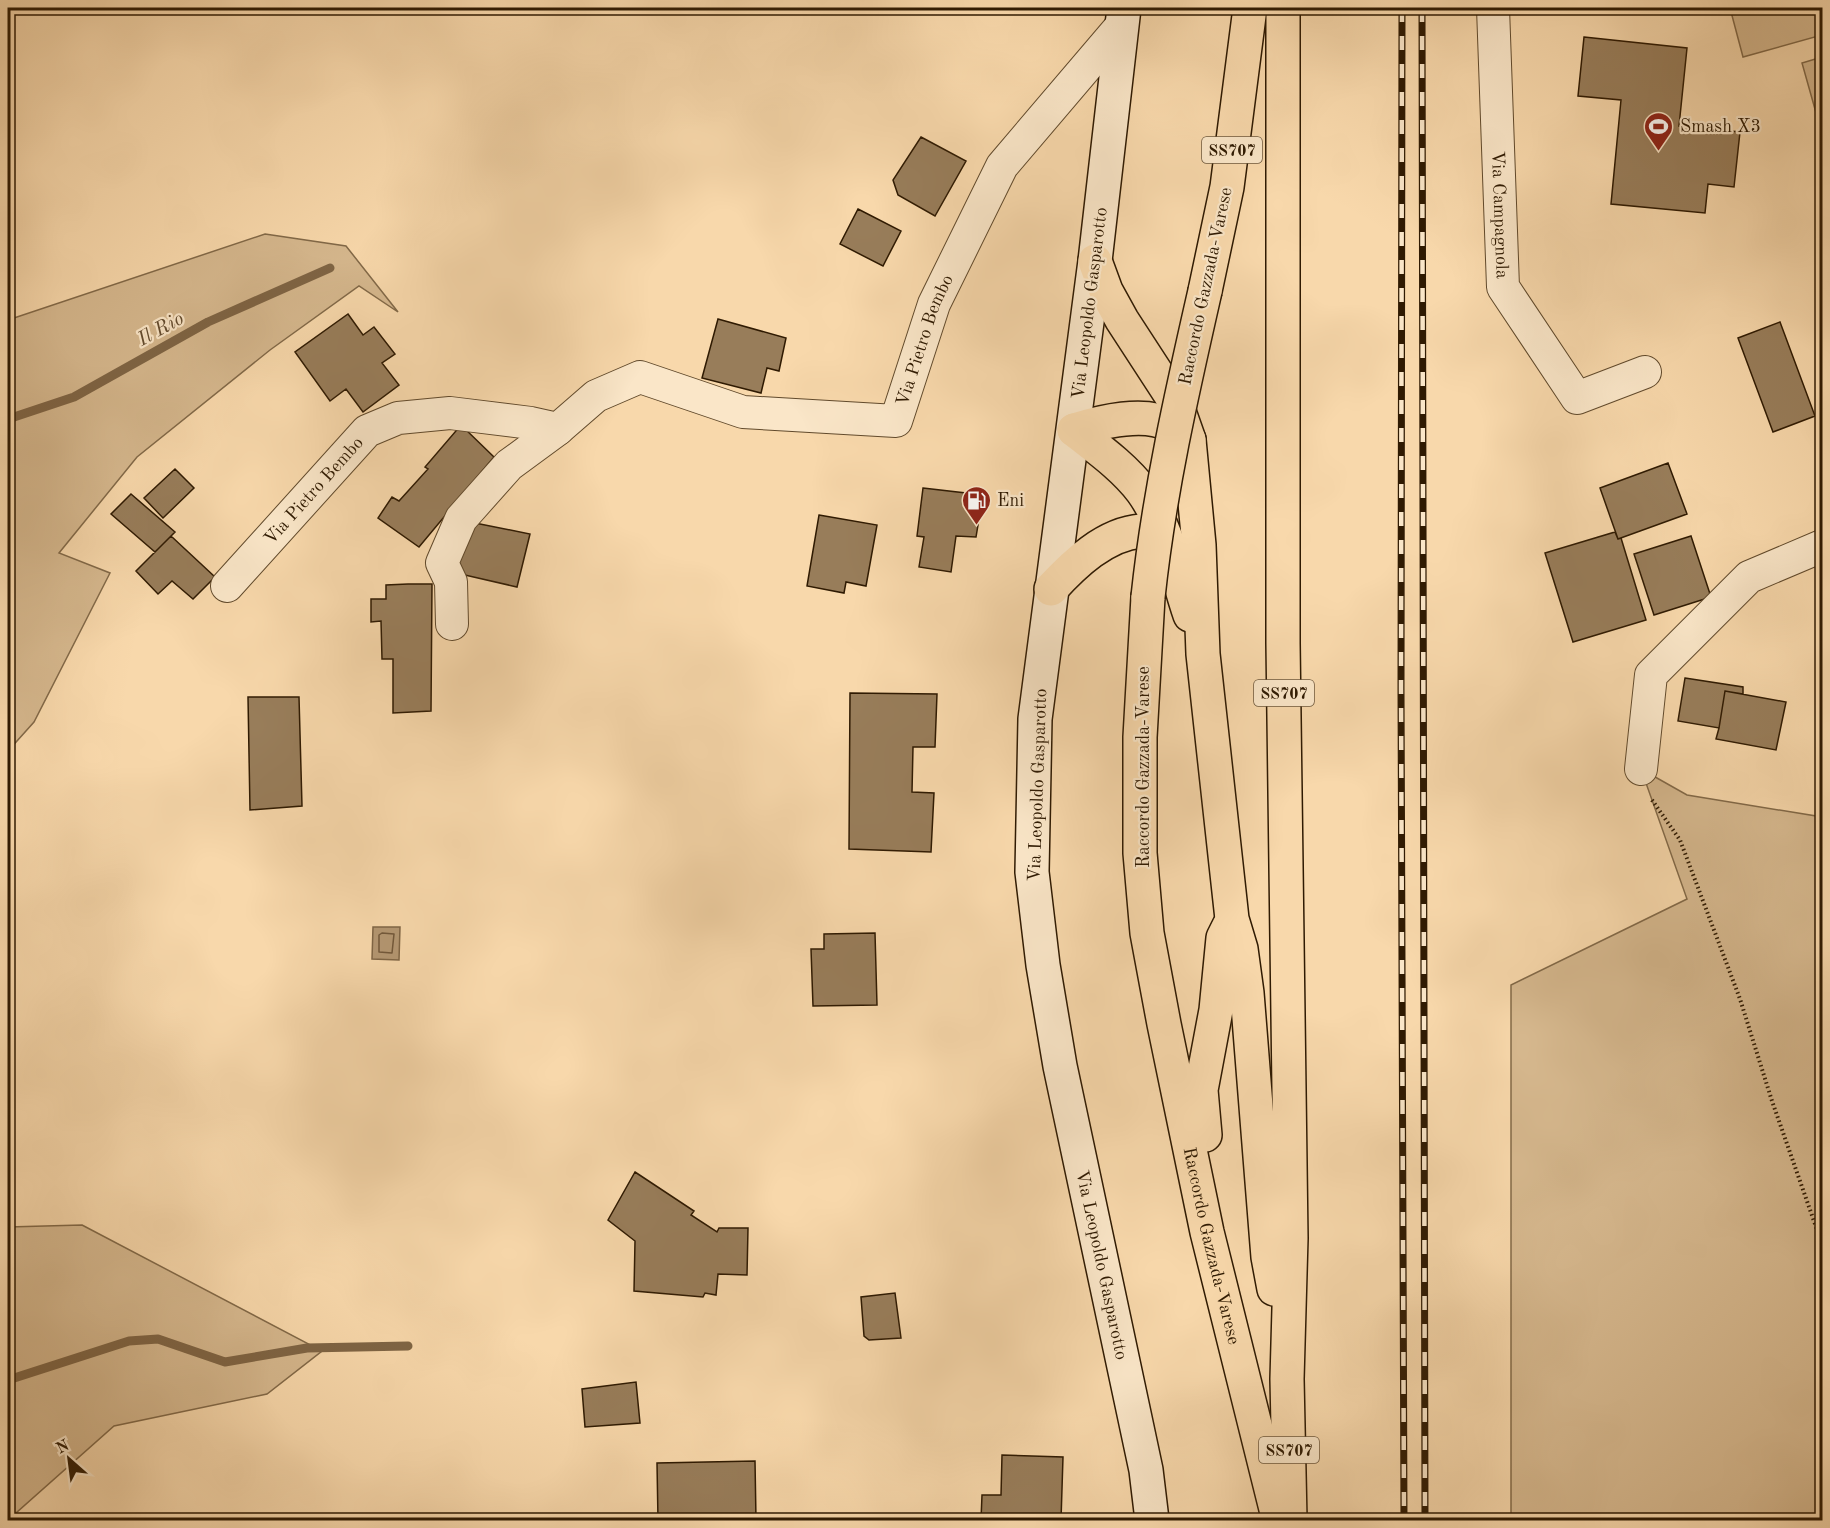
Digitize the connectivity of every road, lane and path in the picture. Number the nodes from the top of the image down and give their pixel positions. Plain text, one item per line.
1 (1250, 8) edge
2 (1283, 8) edge
3 (1493, 8) edge
4 (1123, 16) edge
5 (1095, 261) junction
6 (1645, 372) dead end
7 (558, 429) junction
8 (1074, 430) junction
9 (1189, 440) junction
10 (1164, 535) junction
11 (1822, 546) edge
12 (227, 586) dead end
13 (1051, 589) junction
14 (452, 624) dead end
15 (1203, 654) junction
16 (1641, 769) dead end
17 (1652, 800) dead end
18 (1232, 919) junction
19 (1822, 1244) edge
20 (1287, 1379) junction
21 (1259, 1437) junction
22 (1152, 1521) edge
23 (1279, 1521) edge
24 (1290, 1521) edge

1 - 21 highway, Raccordo Gazzada-Varese / SS707, bridge
2 - 20 highway, SS707
3 - 6 street, Via Campagnola
4 - 5 main road, Via Leopoldo Gasparotto
4 - 7 street, Via Pietro Bembo
5 - 8 main road, Via Leopoldo Gasparotto
5 - 9 highway
7 - 12 street, Via Pietro Bembo
7 - 14 street, Via Pietro Bembo
8 - 9 highway
8 - 10 highway
8 - 13 main road, Via Leopoldo Gasparotto
9 - 15 highway
10 - 13 highway
10 - 15 highway
11 - 16 street
13 - 22 main road, Via Leopoldo Gasparotto
15 - 18 highway
17 - 19 path
18 - 20 highway
18 - 21 highway
20 - 24 highway, SS707
21 - 23 highway, Raccordo Gazzada-Varese / SS707

